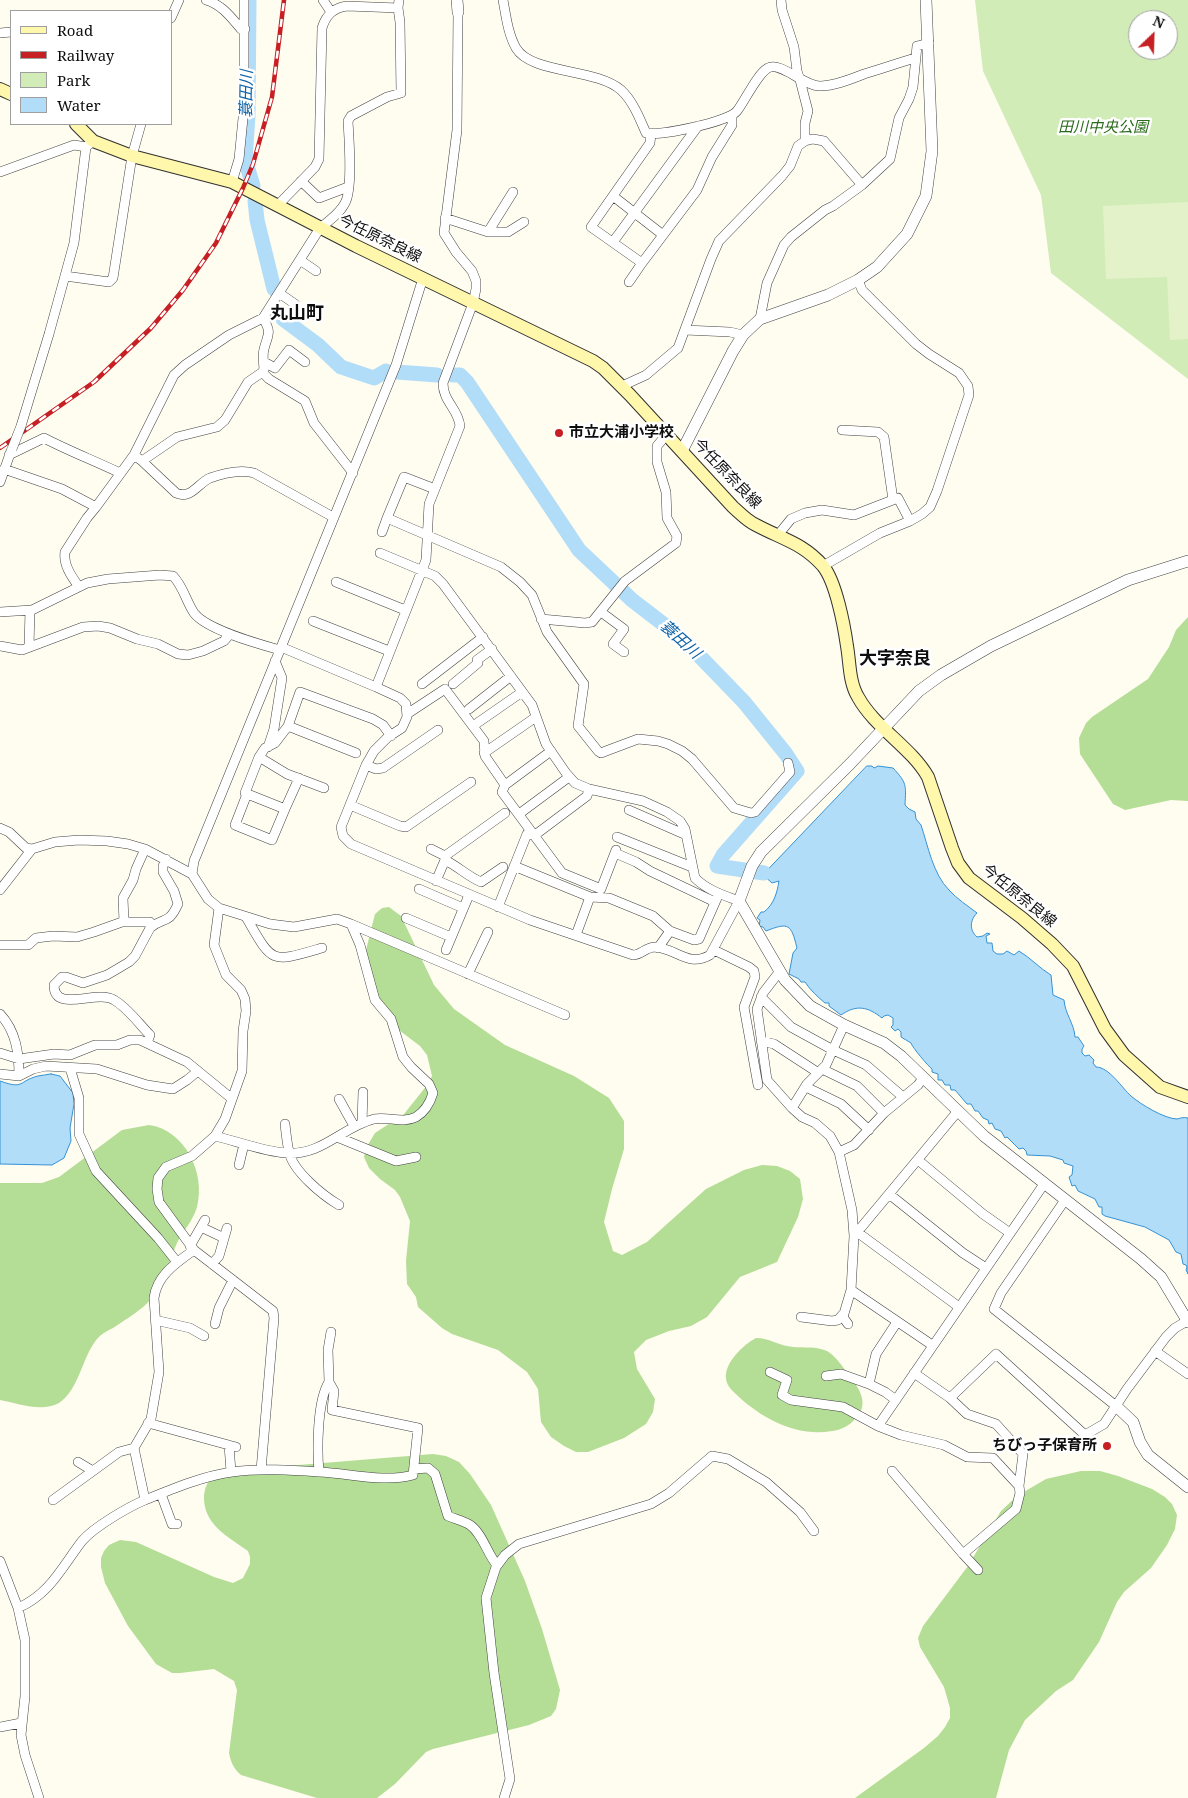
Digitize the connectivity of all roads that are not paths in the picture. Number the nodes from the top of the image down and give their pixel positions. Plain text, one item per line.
1 (179, 0) edge
2 (206, 0) edge
3 (244, 0) edge
4 (323, 0) edge
5 (503, 0) edge
6 (781, 0) edge
7 (926, 0) edge
8 (217, 2) edge
9 (398, 4) edge
10 (458, 6) edge
11 (331, 12) junction
12 (172, 16) edge
13 (245, 29) junction
14 (929, 44) junction
15 (915, 58) junction
16 (800, 80) junction
17 (732, 115) junction
18 (77, 125) edge
19 (141, 125) edge
20 (698, 126) junction
21 (650, 134) junction
22 (805, 141) junction
23 (89, 144) junction
24 (132, 156) junction
25 (0, 172) edge
26 (301, 181) junction
27 (232, 182) junction
28 (862, 185) junction
29 (348, 187) junction
30 (513, 192) dead end
31 (613, 196) junction
32 (278, 205) junction
33 (635, 213) junction
34 (445, 218) junction
35 (524, 222) dead end
36 (320, 228) junction
37 (488, 232) junction
38 (663, 235) junction
39 (613, 242) junction
40 (300, 260) junction
41 (642, 263) junction
42 (316, 271) dead end
43 (65, 276) junction
44 (423, 278) junction
45 (858, 280) junction
46 (629, 282) dead end
47 (279, 293) junction
48 (473, 303) junction
49 (295, 304) dead end
50 (263, 318) junction
51 (760, 319) junction
52 (685, 330) junction
53 (743, 335) junction
54 (264, 362) junction
55 (305, 362) dead end
56 (262, 372) junction
57 (622, 386) junction
58 (842, 430) dead end
59 (667, 434) junction
60 (682, 451) junction
61 (10, 452) junction
62 (134, 455) junction
63 (142, 461) junction
64 (4, 469) junction
65 (353, 472) junction
66 (120, 473) junction
67 (0, 482) edge
68 (435, 489) junction
69 (893, 500) junction
70 (96, 507) junction
71 (334, 517) junction
72 (387, 518) junction
73 (910, 521) junction
74 (382, 532) dead end
75 (427, 534) junction
76 (778, 535) junction
77 (380, 553) dead end
78 (1188, 561) edge
79 (823, 566) junction
80 (422, 570) junction
81 (336, 582) dead end
82 (79, 587) junction
83 (30, 610) junction
84 (405, 610) junction
85 (0, 612) edge
86 (601, 612) junction
87 (541, 619) junction
88 (313, 621) dead end
89 (230, 634) junction
90 (483, 637) junction
91 (0, 646) edge
92 (29, 647) junction
93 (281, 649) junction
94 (492, 649) junction
95 (389, 651) junction
96 (624, 652) dead end
97 (275, 661) junction
98 (511, 676) junction
99 (422, 684) dead end
100 (453, 684) dead end
101 (376, 686) junction
102 (522, 692) junction
103 (469, 709) dead end
104 (407, 714) junction
105 (536, 716) junction
106 (288, 726) junction
107 (473, 726) junction
108 (883, 728) junction
109 (438, 730) dead end
110 (391, 736) junction
111 (268, 747) junction
112 (551, 751) junction
113 (356, 752) dead end
114 (484, 753) junction
115 (259, 757) junction
116 (788, 763) dead end
117 (366, 765) junction
118 (569, 777) junction
119 (299, 778) junction
120 (471, 782) dead end
121 (505, 785) junction
122 (324, 788) dead end
123 (589, 789) junction
124 (247, 794) junction
125 (350, 805) junction
126 (285, 809) junction
127 (629, 810) dead end
128 (506, 813) dead end
129 (519, 814) junction
130 (0, 828) edge
131 (535, 835) junction
132 (686, 835) junction
133 (617, 837) dead end
134 (32, 849) junction
135 (145, 849) junction
136 (430, 849) dead end
137 (445, 858) junction
138 (166, 859) junction
139 (514, 866) junction
140 (503, 867) dead end
141 (692, 867) junction
142 (192, 874) junction
143 (436, 881) junction
144 (419, 889) dead end
145 (0, 890) edge
146 (469, 895) junction
147 (590, 897) junction
148 (717, 898) junction
149 (739, 901) junction
150 (498, 907) junction
151 (219, 908) junction
152 (463, 908) junction
153 (246, 917) junction
154 (406, 918) dead end
155 (124, 922) junction
156 (351, 924) junction
157 (152, 925) junction
158 (670, 931) junction
159 (488, 932) dead end
160 (576, 935) junction
161 (451, 937) junction
162 (0, 945) edge
163 (322, 948) dead end
164 (658, 948) junction
165 (446, 950) dead end
166 (714, 950) junction
167 (780, 971) junction
168 (468, 974) junction
169 (761, 997) junction
170 (0, 1014) edge
171 (565, 1015) dead end
172 (844, 1025) junction
173 (761, 1041) junction
174 (146, 1043) junction
175 (833, 1050) junction
176 (0, 1053) edge
177 (19, 1058) junction
178 (70, 1068) junction
179 (819, 1070) junction
180 (198, 1071) junction
181 (0, 1074) edge
182 (19, 1076) junction
183 (923, 1078) junction
184 (758, 1085) dead end
185 (806, 1086) junction
186 (363, 1092) dead end
187 (903, 1097) junction
188 (1188, 1097) edge
189 (231, 1098) junction
190 (339, 1099) dead end
191 (792, 1108) junction
192 (958, 1111) junction
193 (884, 1113) junction
194 (285, 1124) dead end
195 (358, 1124) junction
196 (869, 1130) junction
197 (215, 1136) junction
198 (337, 1137) junction
199 (244, 1144) junction
200 (839, 1152) junction
201 (289, 1153) junction
202 (416, 1157) dead end
203 (918, 1160) junction
204 (239, 1165) dead end
205 (1044, 1184) junction
206 (889, 1194) junction
207 (1065, 1200) junction
208 (339, 1206) dead end
209 (227, 1228) dead end
210 (1010, 1233) junction
211 (856, 1234) junction
212 (224, 1238) junction
213 (192, 1248) junction
214 (177, 1262) junction
215 (212, 1264) junction
216 (986, 1268) junction
217 (233, 1280) junction
218 (851, 1290) junction
219 (959, 1307) junction
220 (844, 1313) junction
221 (801, 1317) dead end
222 (155, 1320) junction
223 (897, 1322) junction
224 (1188, 1322) edge
225 (215, 1324) dead end
226 (848, 1324) dead end
227 (331, 1332) dead end
228 (204, 1336) dead end
229 (932, 1346) junction
230 (1156, 1350) junction
231 (770, 1372) dead end
232 (914, 1373) junction
233 (1188, 1374) edge
234 (826, 1376) dead end
235 (329, 1382) junction
236 (869, 1384) junction
237 (950, 1398) junction
238 (896, 1400) junction
239 (1116, 1406) junction
240 (148, 1423) junction
241 (878, 1426) junction
242 (134, 1448) junction
243 (78, 1462) dead end
244 (414, 1469) junction
245 (261, 1470) junction
246 (93, 1471) junction
247 (892, 1471) dead end
248 (231, 1472) junction
249 (319, 1472) junction
250 (1019, 1486) junction
251 (1188, 1487) edge
252 (161, 1494) junction
253 (54, 1500) dead end
254 (144, 1500) junction
255 (177, 1524) dead end
256 (814, 1531) dead end
257 (963, 1554) junction
258 (0, 1561) edge
259 (497, 1565) junction
260 (978, 1570) dead end
261 (18, 1608) junction
262 (21, 1723) junction
263 (0, 1727) edge
264 (39, 1798) edge
265 (504, 1798) edge

1 - 12 street
2 - 8 street
3 - 13 street
4 - 11 street
5 - 21 street
6 - 16 street
7 - 14 street
8 - 13 street
9 - 11 street
9 - 29 street
10 - 34 street
11 - 26 street
13 - 27 street
14 - 15 street
14 - 45 street
15 - 16 street
15 - 28 street
16 - 17 street
16 - 22 street
17 - 20 street
17 - 38 street
18 - 23 main road, 今任原奈良線
19 - 24 street
20 - 21 street
20 - 33 street
21 - 31 street
22 - 28 street
22 - 52 street
23 - 24 main road, 今任原奈良線
23 - 25 street
23 - 43 street
24 - 27 main road, 今任原奈良線
24 - 43 street
26 - 29 street
26 - 32 street
27 - 32 main road, 今任原奈良線
28 - 51 street
29 - 36 street
30 - 37 street
31 - 33 street
31 - 39 street
32 - 36 main road, 今任原奈良線
33 - 38 street
33 - 39 street
34 - 37 street
34 - 48 street
35 - 37 street
36 - 40 street
36 - 44 main road, 今任原奈良線
38 - 41 street
39 - 41 street
40 - 42 street
40 - 47 street
41 - 46 street
43 - 61 street, bridge
44 - 48 main road, 今任原奈良線
44 - 65 street
45 - 51 street
45 - 73 street
47 - 49 street
47 - 50 street
48 - 57 main road, 今任原奈良線
48 - 68 street
50 - 54 street
50 - 62 street
51 - 53 street
52 - 53 street
52 - 57 street
53 - 60 street
54 - 55 street
54 - 56 street
56 - 63 street
56 - 65 street
57 - 59 main road, 今任原奈良線
58 - 69 street
59 - 60 main road, 今任原奈良線
59 - 86 street
60 - 76 main road, 今任原奈良線
61 - 64 street
61 - 66 street
62 - 63 street
62 - 66 street
63 - 71 street
64 - 67 street
64 - 70 street
65 - 71 street
66 - 70 street
68 - 72 street
68 - 75 street
69 - 73 street
69 - 76 street
70 - 82 street
71 - 93 street
72 - 74 street
72 - 75 street
73 - 79 street
75 - 80 street
75 - 87 street
76 - 79 main road, 今任原奈良線
77 - 80 street
78 - 108 street
79 - 108 main road, 今任原奈良線
80 - 84 street
80 - 90 street
81 - 84 street
82 - 83 street
82 - 89 street
83 - 85 street
83 - 92 street
84 - 95 street
86 - 87 street
86 - 96 street
87 - 116 street
88 - 95 street
89 - 92 street
89 - 93 street
90 - 94 street
90 - 99 street
91 - 92 street
93 - 97 street
93 - 101 street
94 - 98 street
94 - 100 street
95 - 101 street
97 - 111 street
97 - 142 street
98 - 102 street
98 - 103 street
101 - 104 street
102 - 105 street
102 - 107 street
104 - 107 street
104 - 110 street
105 - 112 street
105 - 114 street
106 - 110 street
106 - 111 street
106 - 113 street
107 - 114 street
108 - 149 street
108 - 188 main road, 今任原奈良線
109 - 117 street
110 - 117 street
111 - 115 street
112 - 118 street
112 - 121 street
114 - 121 street
115 - 119 street
115 - 124 street
117 - 125 street
118 - 123 street
118 - 129 street
119 - 122 street
119 - 126 street
120 - 125 street
121 - 129 street
123 - 131 street
123 - 132 street
124 - 126 street
124 - 126 street
125 - 143 street
127 - 132 street
128 - 137 street
129 - 131 street
130 - 134 street
131 - 139 street
131 - 148 street
132 - 141 street
133 - 141 street
134 - 135 street
134 - 145 street
135 - 138 street
135 - 155 street
136 - 137 street
137 - 140 street
137 - 143 street
138 - 142 street
138 - 157 street
139 - 147 street
139 - 150 street
141 - 148 street
142 - 151 street
143 - 146 street
144 - 152 street
146 - 150 street
146 - 152 street
147 - 158 street
147 - 160 street
148 - 149 street
148 - 158 street
149 - 166 street
149 - 167 street
150 - 160 street
151 - 153 street
151 - 189 street
152 - 161 street
153 - 156 street
153 - 163 street
154 - 161 street
155 - 157 street
155 - 162 street
156 - 168 street
156 - 195 street
157 - 174 street
158 - 164 street
159 - 168 street
160 - 164 street
161 - 165 street
164 - 166 street
166 - 184 street
167 - 169 street
167 - 172 street
168 - 171 street
169 - 173 street
169 - 175 street
170 - 177 street
172 - 175 street
172 - 183 street
173 - 179 street
173 - 191 street
174 - 177 street
174 - 180 street
175 - 179 street
175 - 187 street
176 - 177 street
177 - 182 street
178 - 180 street
178 - 182 street
178 - 214 street
179 - 185 street
179 - 193 street
180 - 189 street
181 - 182 street
183 - 187 street
183 - 192 street
185 - 191 street
185 - 196 street
186 - 195 street
187 - 193 street
189 - 197 street
190 - 195 street
191 - 200 street
192 - 203 street
192 - 205 street
193 - 196 street
194 - 201 street
195 - 198 street
196 - 200 street
197 - 199 street
197 - 213 street
198 - 201 street
198 - 202 street
199 - 201 street
199 - 204 street
200 - 211 street
201 - 208 street
203 - 206 street
203 - 210 street
205 - 207 street
205 - 210 street
206 - 211 street
206 - 216 street
207 - 224 street
207 - 239 street
209 - 212 street
210 - 216 street
211 - 218 street
211 - 219 street
212 - 213 street
212 - 215 street
213 - 214 street
213 - 215 street
214 - 222 street
215 - 217 street
216 - 219 street
217 - 225 street
217 - 245 street
218 - 220 street
218 - 223 street
219 - 229 street
220 - 221 street
220 - 226 street
222 - 228 street
222 - 240 street
223 - 229 street
223 - 236 street
224 - 230 street
227 - 235 street
229 - 232 street
230 - 233 street
230 - 239 street
231 - 241 street
232 - 237 street
232 - 238 street
234 - 236 street
235 - 244 street
235 - 249 street
236 - 238 street
237 - 239 street
237 - 250 street
238 - 241 street
239 - 251 street
240 - 242 street
240 - 248 street
241 - 250 street
242 - 246 street
242 - 254 street
243 - 246 street
244 - 249 street
244 - 259 street
245 - 248 street
245 - 249 street
246 - 253 street
247 - 257 street
248 - 252 street
250 - 257 street
252 - 254 street
252 - 255 street
254 - 261 street
256 - 259 street
257 - 260 street
258 - 261 street
259 - 265 street
261 - 262 street
262 - 263 street
262 - 264 street

